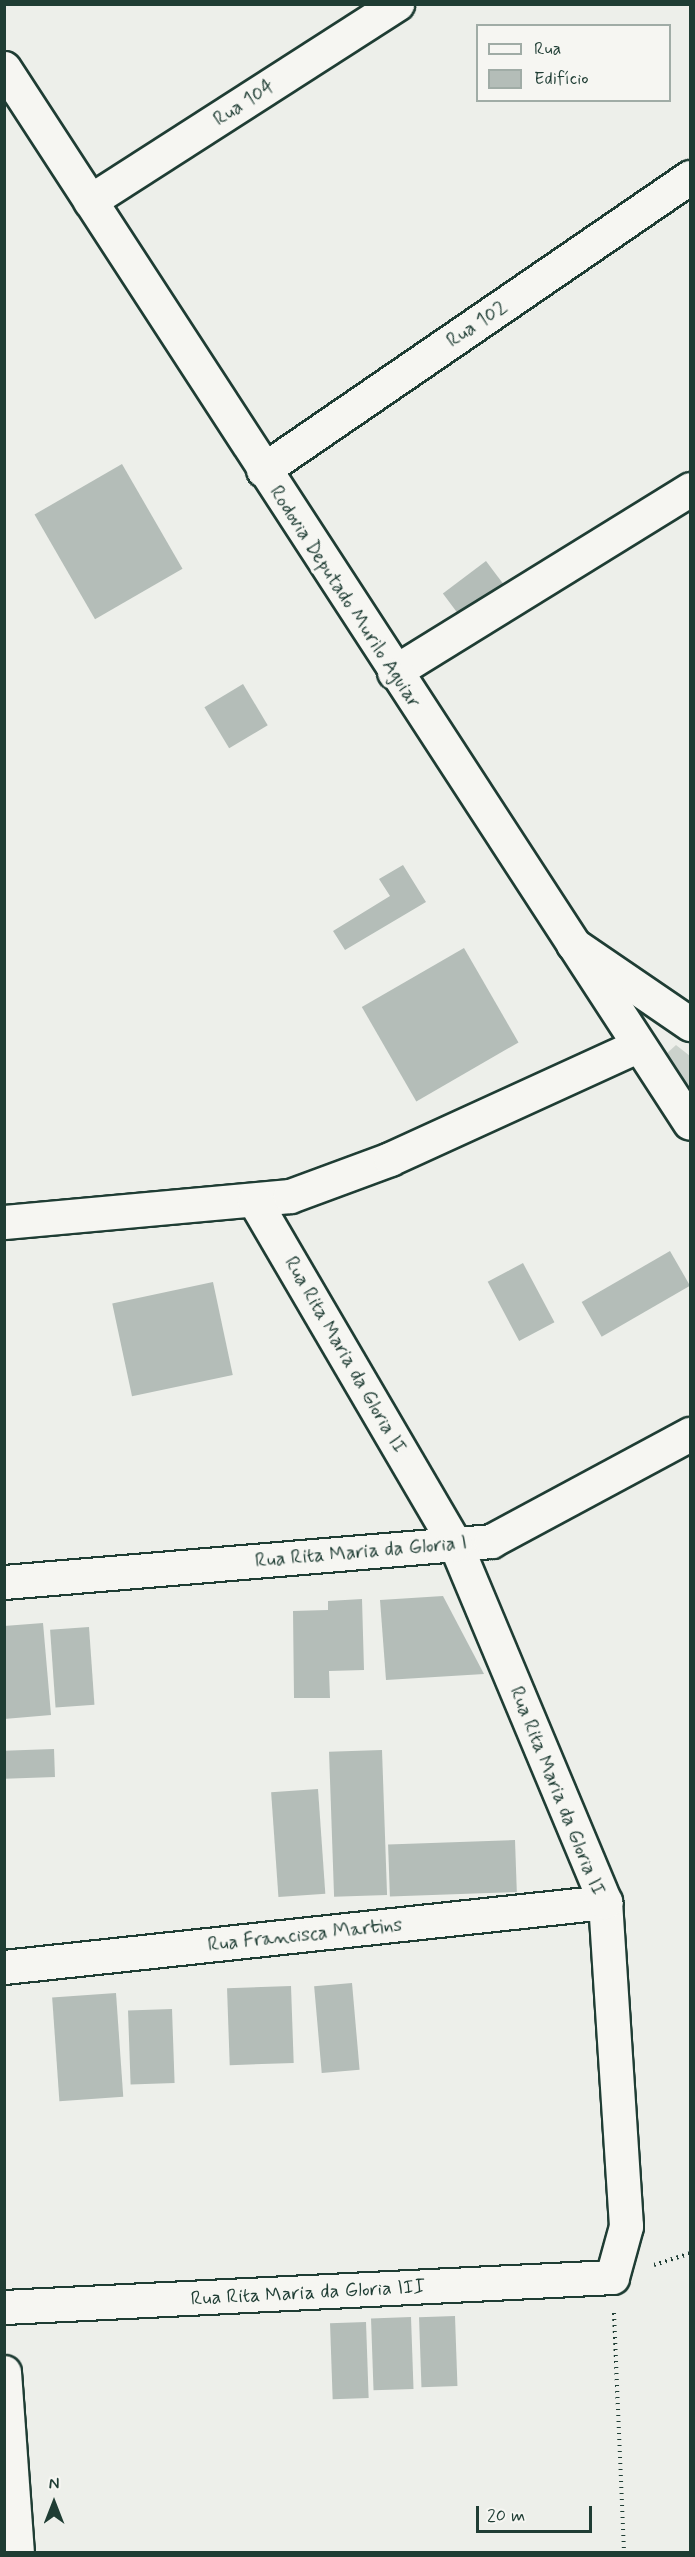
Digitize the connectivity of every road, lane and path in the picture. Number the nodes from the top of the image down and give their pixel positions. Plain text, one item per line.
1 (397, 4) edge
2 (4, 68) edge
3 (690, 177) edge
4 (90, 201) junction
5 (263, 470) junction
6 (690, 489) edge
7 (394, 672) junction
8 (566, 939) junction
9 (690, 1024) edge
10 (638, 1046) junction
11 (690, 1123) edge
12 (254, 1200) junction
13 (4, 1222) edge
14 (690, 1434) edge
15 (455, 1544) junction
16 (4, 1582) edge
17 (605, 1902) junction
18 (4, 1967) edge
19 (612, 2277) junction
20 (4, 2307) edge
21 (4, 2372) edge
22 (17, 2553) edge
23 (624, 2553) edge

1 - 4 main road, Rua 104
2 - 4 main road, Rodovia Deputado Murilo Aguiar
3 - 5 main road, Rua 102
4 - 5 main road, Rodovia Deputado Murilo Aguiar
5 - 7 main road, Rodovia Deputado Murilo Aguiar
6 - 7 main road
7 - 8 main road, Rodovia Deputado Murilo Aguiar
8 - 9 main road
8 - 10 main road, Rodovia Deputado Murilo Aguiar
10 - 11 main road, Rodovia Deputado Murilo Aguiar
10 - 12 main road
12 - 13 main road
12 - 15 main road, Rua Rita Maria da Gloria II
14 - 15 main road, Rua Rita Maria da Gloria I
15 - 16 main road, Rua Rita Maria da Gloria I
15 - 17 main road, Rua Rita Maria da Gloria II
17 - 18 main road, Rua Francisca Martins
17 - 19 main road, Rua Rita Maria da Gloria II
19 - 20 main road, Rua Rita Maria da Gloria III
19 - 23 path
21 - 22 main road

